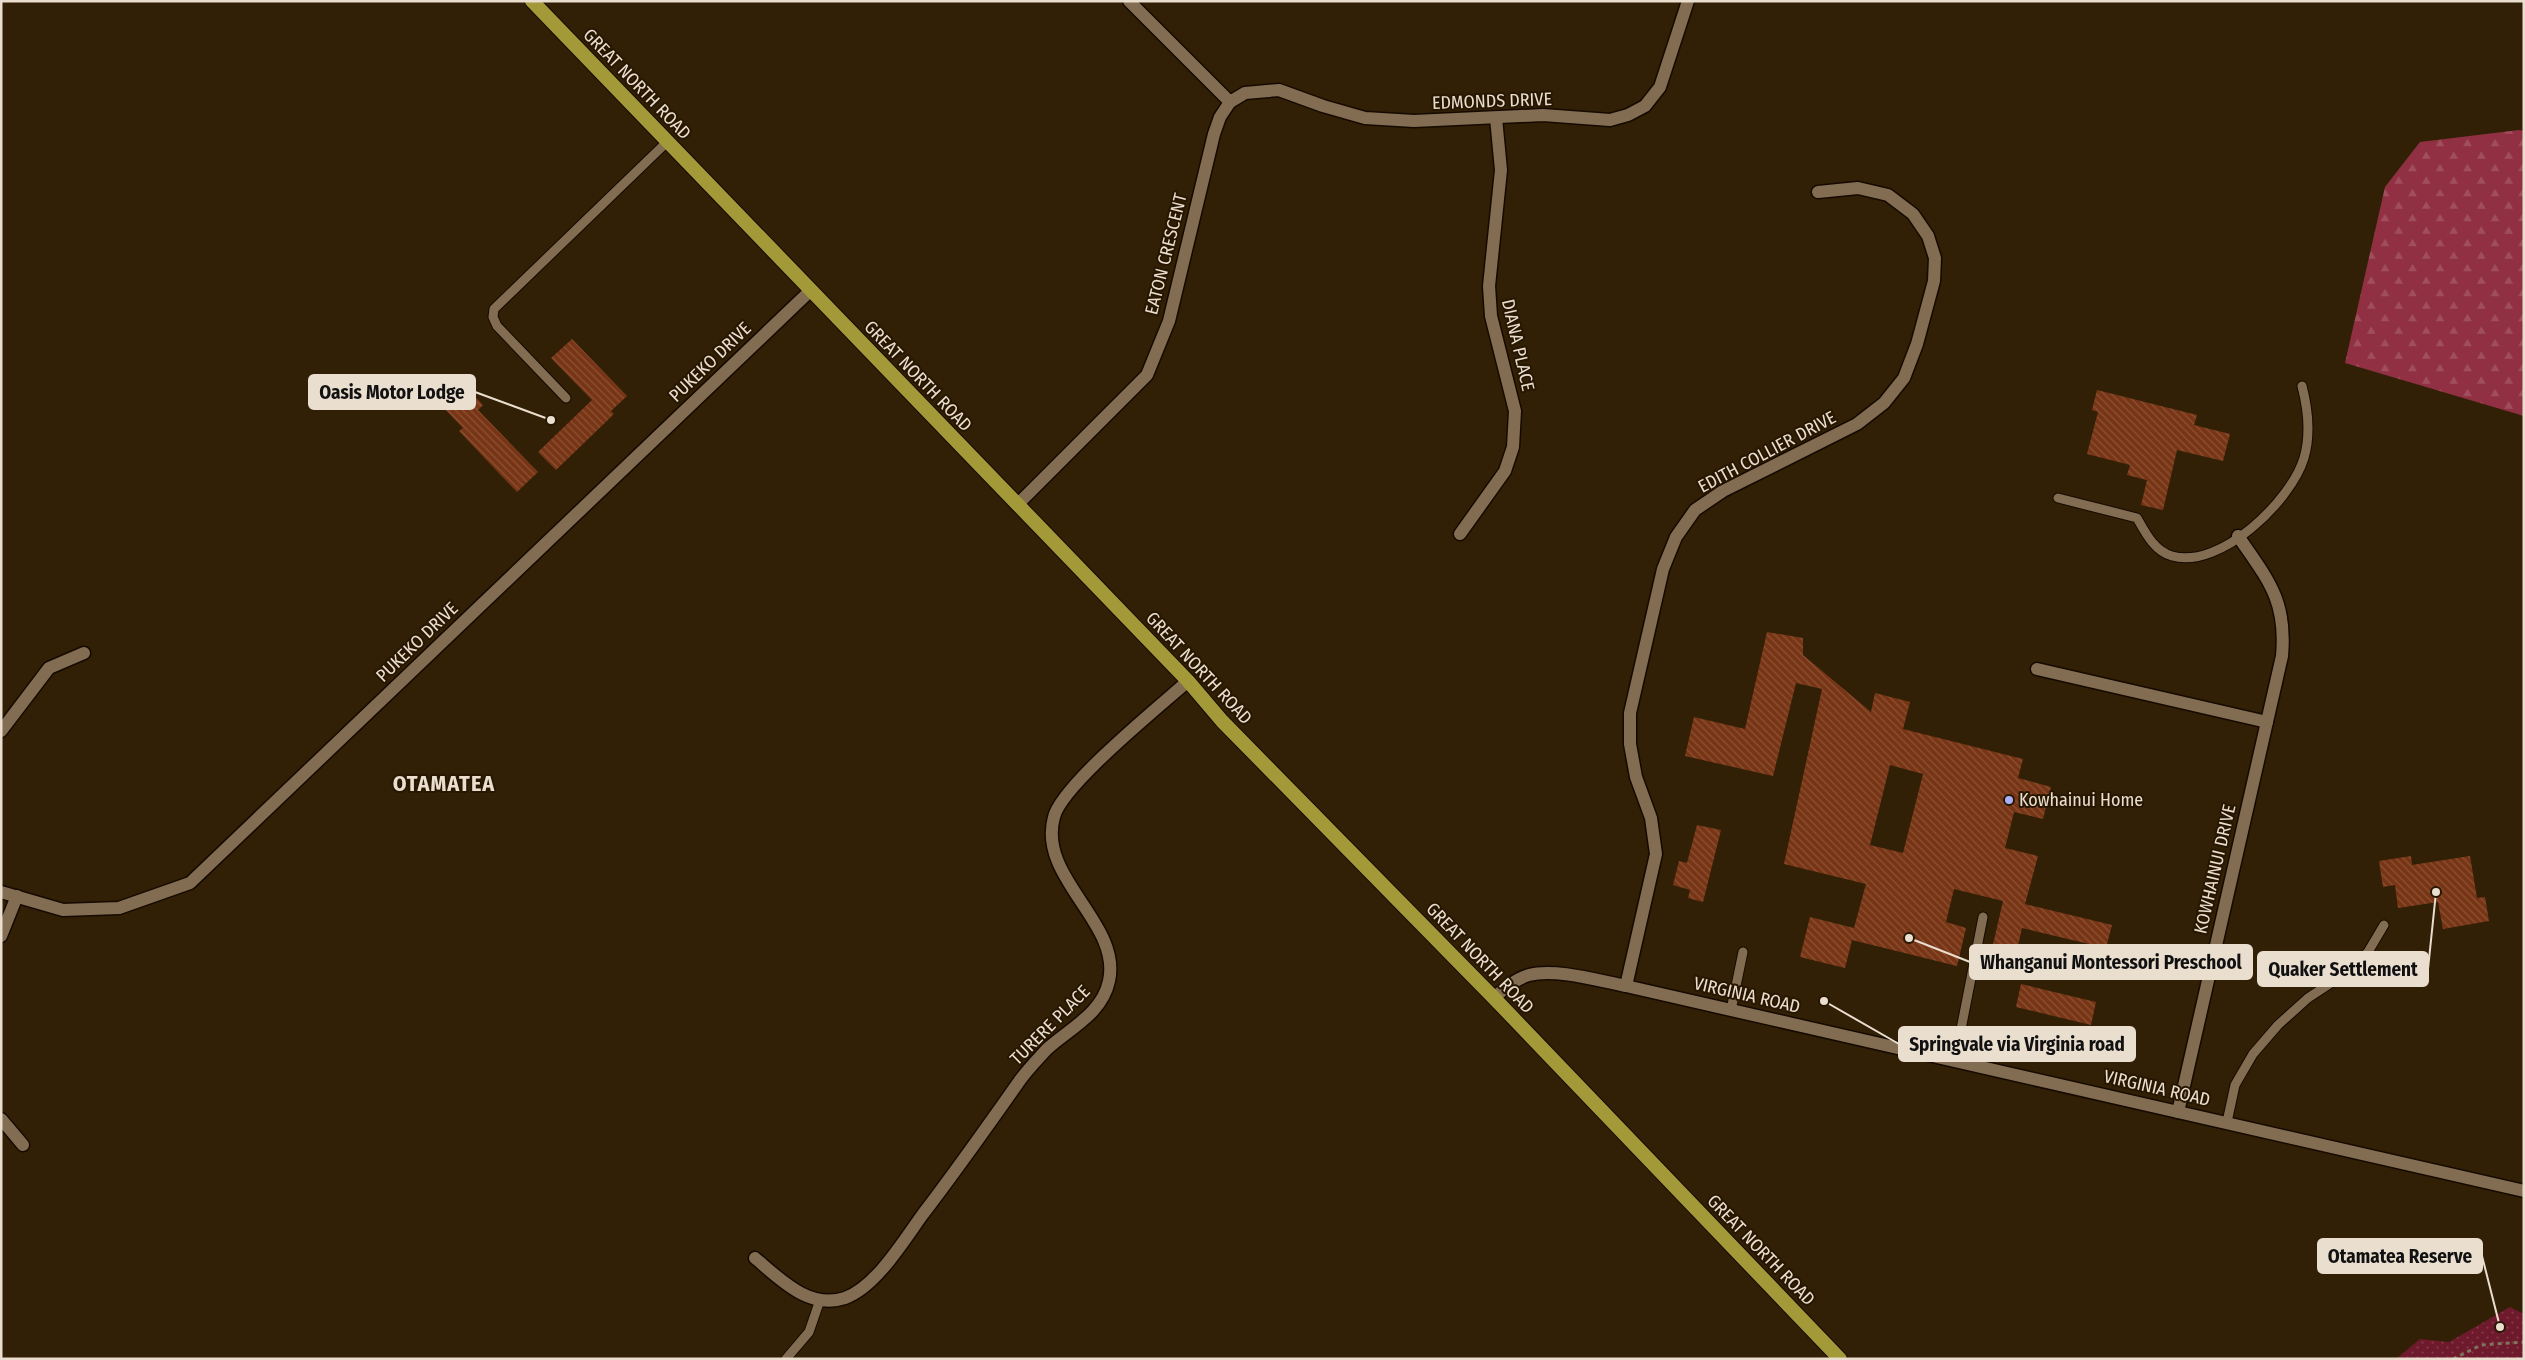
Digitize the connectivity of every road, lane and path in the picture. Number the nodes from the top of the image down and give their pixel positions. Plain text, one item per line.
1 (532, 1) edge
2 (1128, 1) edge
3 (1688, 1) edge
4 (1230, 102) junction
5 (1496, 118) junction
6 (667, 142) junction
7 (1818, 192) dead end
8 (810, 291) junction
9 (2302, 386) dead end
10 (566, 398) dead end
11 (2058, 498) dead end
12 (1017, 505) junction
13 (1460, 534) dead end
14 (2238, 536) junction
15 (84, 653) dead end
16 (2037, 669) dead end
17 (1188, 681) junction
18 (2267, 722) junction
19 (1, 731) edge
20 (1, 892) edge
21 (17, 896) junction
22 (1982, 917) dead end
23 (2384, 925) dead end
24 (1, 936) edge
25 (1743, 952) dead end
26 (1626, 986) junction
27 (1494, 998) junction
28 (1730, 1010) junction
29 (1955, 1060) junction
30 (2178, 1112) junction
31 (1, 1119) edge
32 (2227, 1122) junction
33 (23, 1145) dead end
34 (2524, 1192) edge
35 (755, 1258) dead end
36 (820, 1300) junction
37 (2524, 1342) edge
38 (786, 1359) edge
39 (1840, 1359) edge
40 (2453, 1359) edge

1 - 6 highway, GREAT NORTH ROAD
2 - 4 street
3 - 5 street, EDMONDS DRIVE
4 - 5 street, EDMONDS DRIVE
4 - 12 street, EATON CRESCENT
5 - 13 street, DIANA PLACE
6 - 8 highway, GREAT NORTH ROAD
6 - 10 lane
7 - 26 street, EDITH COLLIER DRIVE
8 - 12 highway, GREAT NORTH ROAD
8 - 21 street, PUKEKO DRIVE
9 - 14 lane
11 - 14 lane
12 - 17 highway, GREAT NORTH ROAD
14 - 18 street, KOWHAINUI DRIVE
15 - 19 street
16 - 18 street
17 - 27 highway, GREAT NORTH ROAD
17 - 36 street, TURERE PLACE
18 - 30 street, KOWHAINUI DRIVE
20 - 21 street, PUKEKO DRIVE
21 - 24 street
22 - 29 lane
23 - 32 lane
25 - 28 lane
26 - 27 street, VIRGINIA ROAD
26 - 28 street, VIRGINIA ROAD
27 - 39 highway, GREAT NORTH ROAD
28 - 29 street, VIRGINIA ROAD
29 - 30 street, VIRGINIA ROAD
30 - 32 street, VIRGINIA ROAD
31 - 33 street
32 - 34 street, VIRGINIA ROAD
35 - 36 street, TURERE PLACE
36 - 38 lane
37 - 40 path

